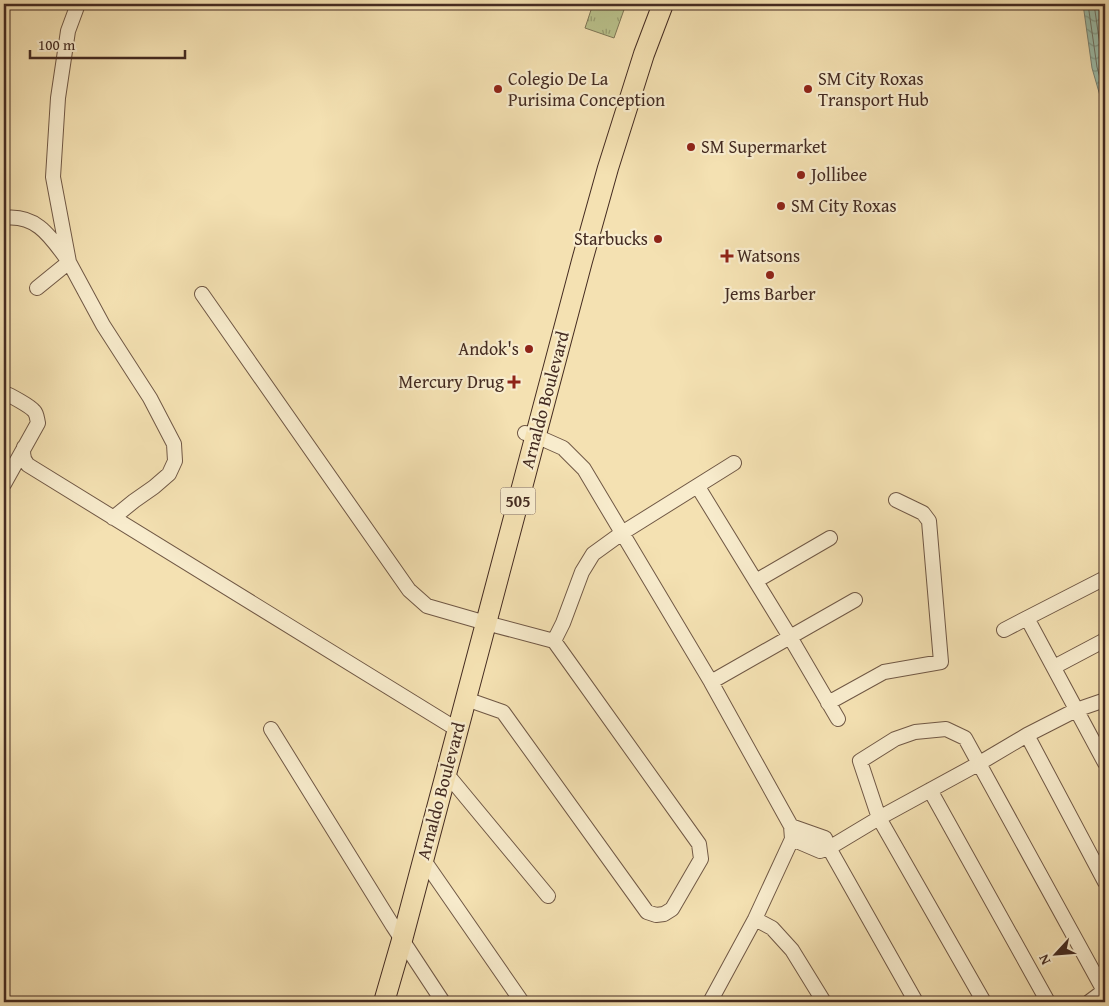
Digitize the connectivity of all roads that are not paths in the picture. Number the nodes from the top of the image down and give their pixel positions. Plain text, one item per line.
1 (78, 4) edge
2 (651, 4) edge
3 (663, 4) edge
4 (602, 166) junction
5 (4, 218) edge
6 (69, 262) junction
7 (37, 288) dead end
8 (202, 294) dead end
9 (4, 393) edge
10 (530, 435) junction
11 (24, 447) junction
12 (734, 463) dead end
13 (28, 465) junction
14 (11, 470) junction
15 (4, 484) edge
16 (698, 486) junction
17 (896, 500) dead end
18 (113, 518) junction
19 (622, 533) junction
20 (830, 538) dead end
21 (1105, 578) edge
22 (756, 581) junction
23 (855, 600) dead end
24 (1027, 618) junction
25 (482, 622) junction
26 (1004, 630) dead end
27 (790, 637) junction
28 (1105, 640) edge
29 (554, 641) junction
30 (1054, 667) junction
31 (711, 682) junction
32 (466, 699) junction
33 (1105, 700) edge
34 (828, 703) junction
35 (1076, 710) junction
36 (838, 719) dead end
37 (453, 727) junction
38 (271, 729) dead end
39 (1027, 735) junction
40 (1105, 763) edge
41 (978, 764) junction
42 (446, 773) junction
43 (930, 790) junction
44 (879, 818) junction
45 (426, 828) junction
46 (792, 833) junction
47 (829, 848) junction
48 (423, 859) junction
49 (1105, 882) edge
50 (548, 896) dead end
51 (755, 918) junction
52 (398, 933) junction
53 (1105, 990) edge
54 (371, 1002) edge
55 (384, 1002) edge
56 (443, 1002) edge
57 (522, 1002) edge
58 (710, 1002) edge
59 (824, 1002) edge
60 (916, 1002) edge
61 (984, 1002) edge
62 (1048, 1002) edge
63 (1089, 1002) edge

1 - 6 street
2 - 4 highway, Arnaldo Boulevard / 505
3 - 4 highway, Arnaldo Boulevard / 505
4 - 10 highway, Arnaldo Boulevard / 505
5 - 6 street
6 - 7 street
6 - 18 street
8 - 25 street
9 - 11 street
10 - 19 street
10 - 25 highway, Arnaldo Boulevard / 505
11 - 13 street
11 - 14 street
12 - 16 street
13 - 14 street
13 - 18 street
14 - 15 street
16 - 19 street
16 - 22 street
17 - 34 street
18 - 37 street
19 - 29 street
19 - 31 street
20 - 22 street
21 - 24 street
22 - 27 street
23 - 27 street
24 - 26 street
24 - 30 street
25 - 29 street
25 - 32 highway, Arnaldo Boulevard / 505
25 - 37 highway, Arnaldo Boulevard / 505
27 - 31 street
27 - 34 street
28 - 30 street
29 - 32 street
30 - 35 street
31 - 46 street
32 - 37 highway, Arnaldo Boulevard / 505
33 - 35 street
34 - 36 street
35 - 39 street
35 - 40 street
37 - 42 highway, Arnaldo Boulevard / 505
37 - 45 highway, Arnaldo Boulevard / 505
38 - 52 street
39 - 41 street
39 - 49 street
41 - 43 street
41 - 44 street
41 - 53 street
42 - 45 highway, Arnaldo Boulevard / 505
42 - 50 street
43 - 44 street
43 - 62 street
44 - 47 street
44 - 61 street
45 - 48 highway, Arnaldo Boulevard / 505
45 - 52 highway, Arnaldo Boulevard / 505
46 - 47 street
46 - 51 street
47 - 60 street
48 - 52 highway, Arnaldo Boulevard / 505
48 - 57 street
51 - 58 street
51 - 59 street
52 - 54 highway, Arnaldo Boulevard / 505
52 - 55 highway, Arnaldo Boulevard / 505
52 - 56 street
53 - 63 street

